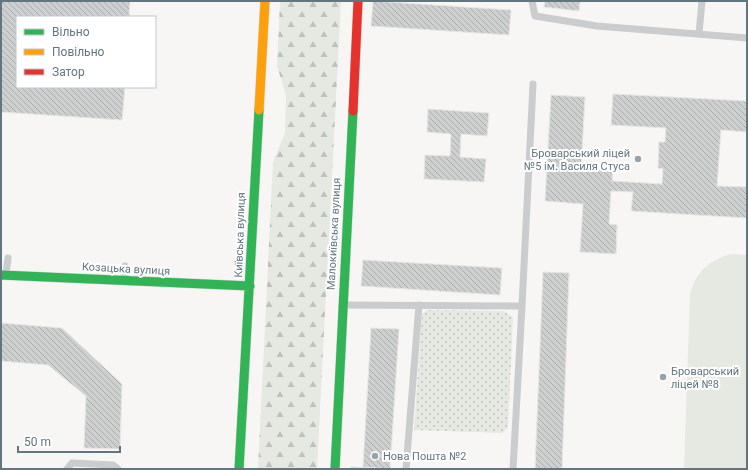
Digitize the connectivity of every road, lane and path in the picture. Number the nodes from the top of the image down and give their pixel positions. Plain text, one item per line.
1 (265, 1) edge
2 (358, 1) edge
3 (532, 1) edge
4 (702, 1) edge
5 (699, 34) junction
6 (747, 38) edge
7 (533, 84) dead end
8 (8, 258) dead end
9 (125, 266) dead end
10 (4, 275) edge
11 (124, 280) junction
12 (250, 286) junction
13 (342, 305) junction
14 (419, 305) junction
15 (522, 306) junction
16 (67, 469) edge
17 (118, 469) edge
18 (238, 469) edge
19 (335, 469) edge
20 (406, 469) edge
21 (512, 469) edge

1 - 12 street, Київська вулиця
2 - 13 street, Малокиївська вулиця
3 - 5 lane
4 - 5 lane
5 - 6 lane
7 - 15 lane
8 - 10 lane
9 - 11 lane
10 - 11 street, Козацька вулиця
11 - 12 street, Козацька вулиця
12 - 18 street, Київська вулиця
13 - 14 lane
13 - 19 street, Малокиївська вулиця
14 - 15 lane
14 - 20 lane
15 - 21 lane
16 - 17 lane

